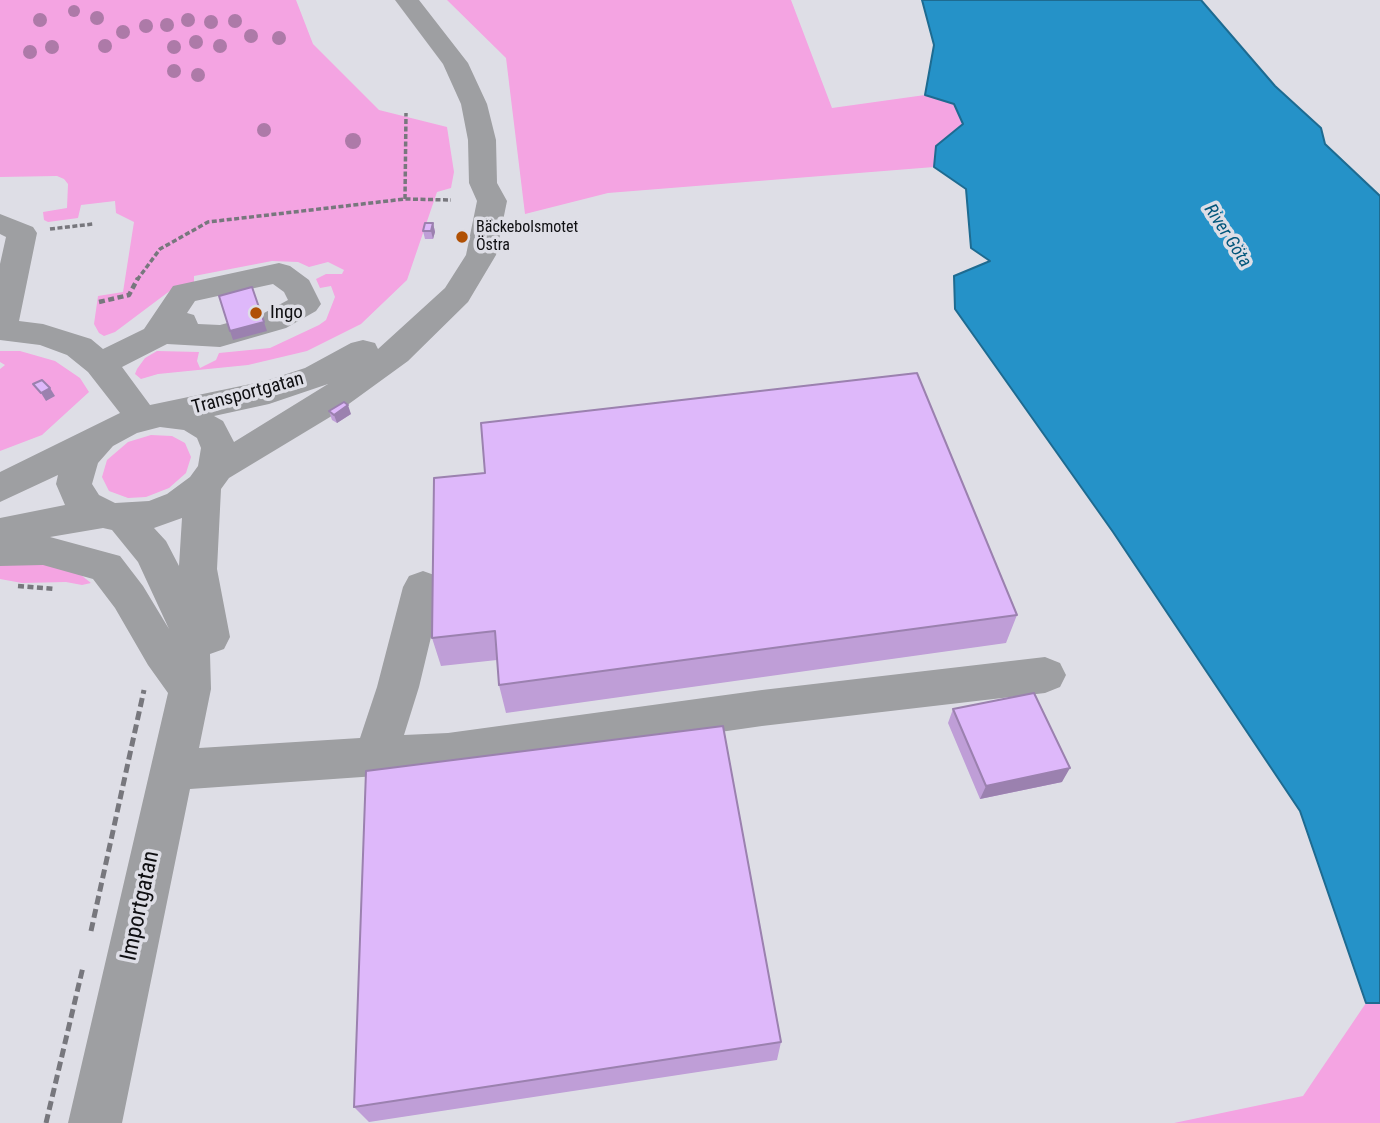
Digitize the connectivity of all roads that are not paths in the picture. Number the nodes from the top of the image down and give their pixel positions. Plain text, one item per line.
1 (407, 0) edge
2 (484, 183) junction
3 (11, 228) edge
4 (158, 333) junction
5 (100, 364) junction
6 (154, 417) junction
7 (95, 442) junction
8 (209, 478) junction
9 (0, 488) edge
10 (112, 516) junction
11 (0, 533) edge
12 (6, 568) edge
13 (423, 587) dead end
14 (1045, 675) dead end
15 (167, 687) junction
16 (375, 758) junction
17 (172, 771) junction
18 (94, 1123) edge

1 - 2 street, Transportgatan
2 - 6 street, Transportgatan
2 - 8 street, Transportgatan
3 - 5 street
4 - 4 street
4 - 5 street
5 - 6 street
6 - 7 street, Transportgatan
6 - 8 street, Transportgatan
7 - 9 street, Transportgatan
7 - 10 street, Transportgatan
8 - 10 street, Transportgatan
8 - 15 street, Importgatan
10 - 11 street, Transportgatan
10 - 15 street, Importgatan
12 - 15 street
13 - 16 street
14 - 16 street
15 - 17 street, Importgatan
16 - 17 street
17 - 18 street, Importgatan

